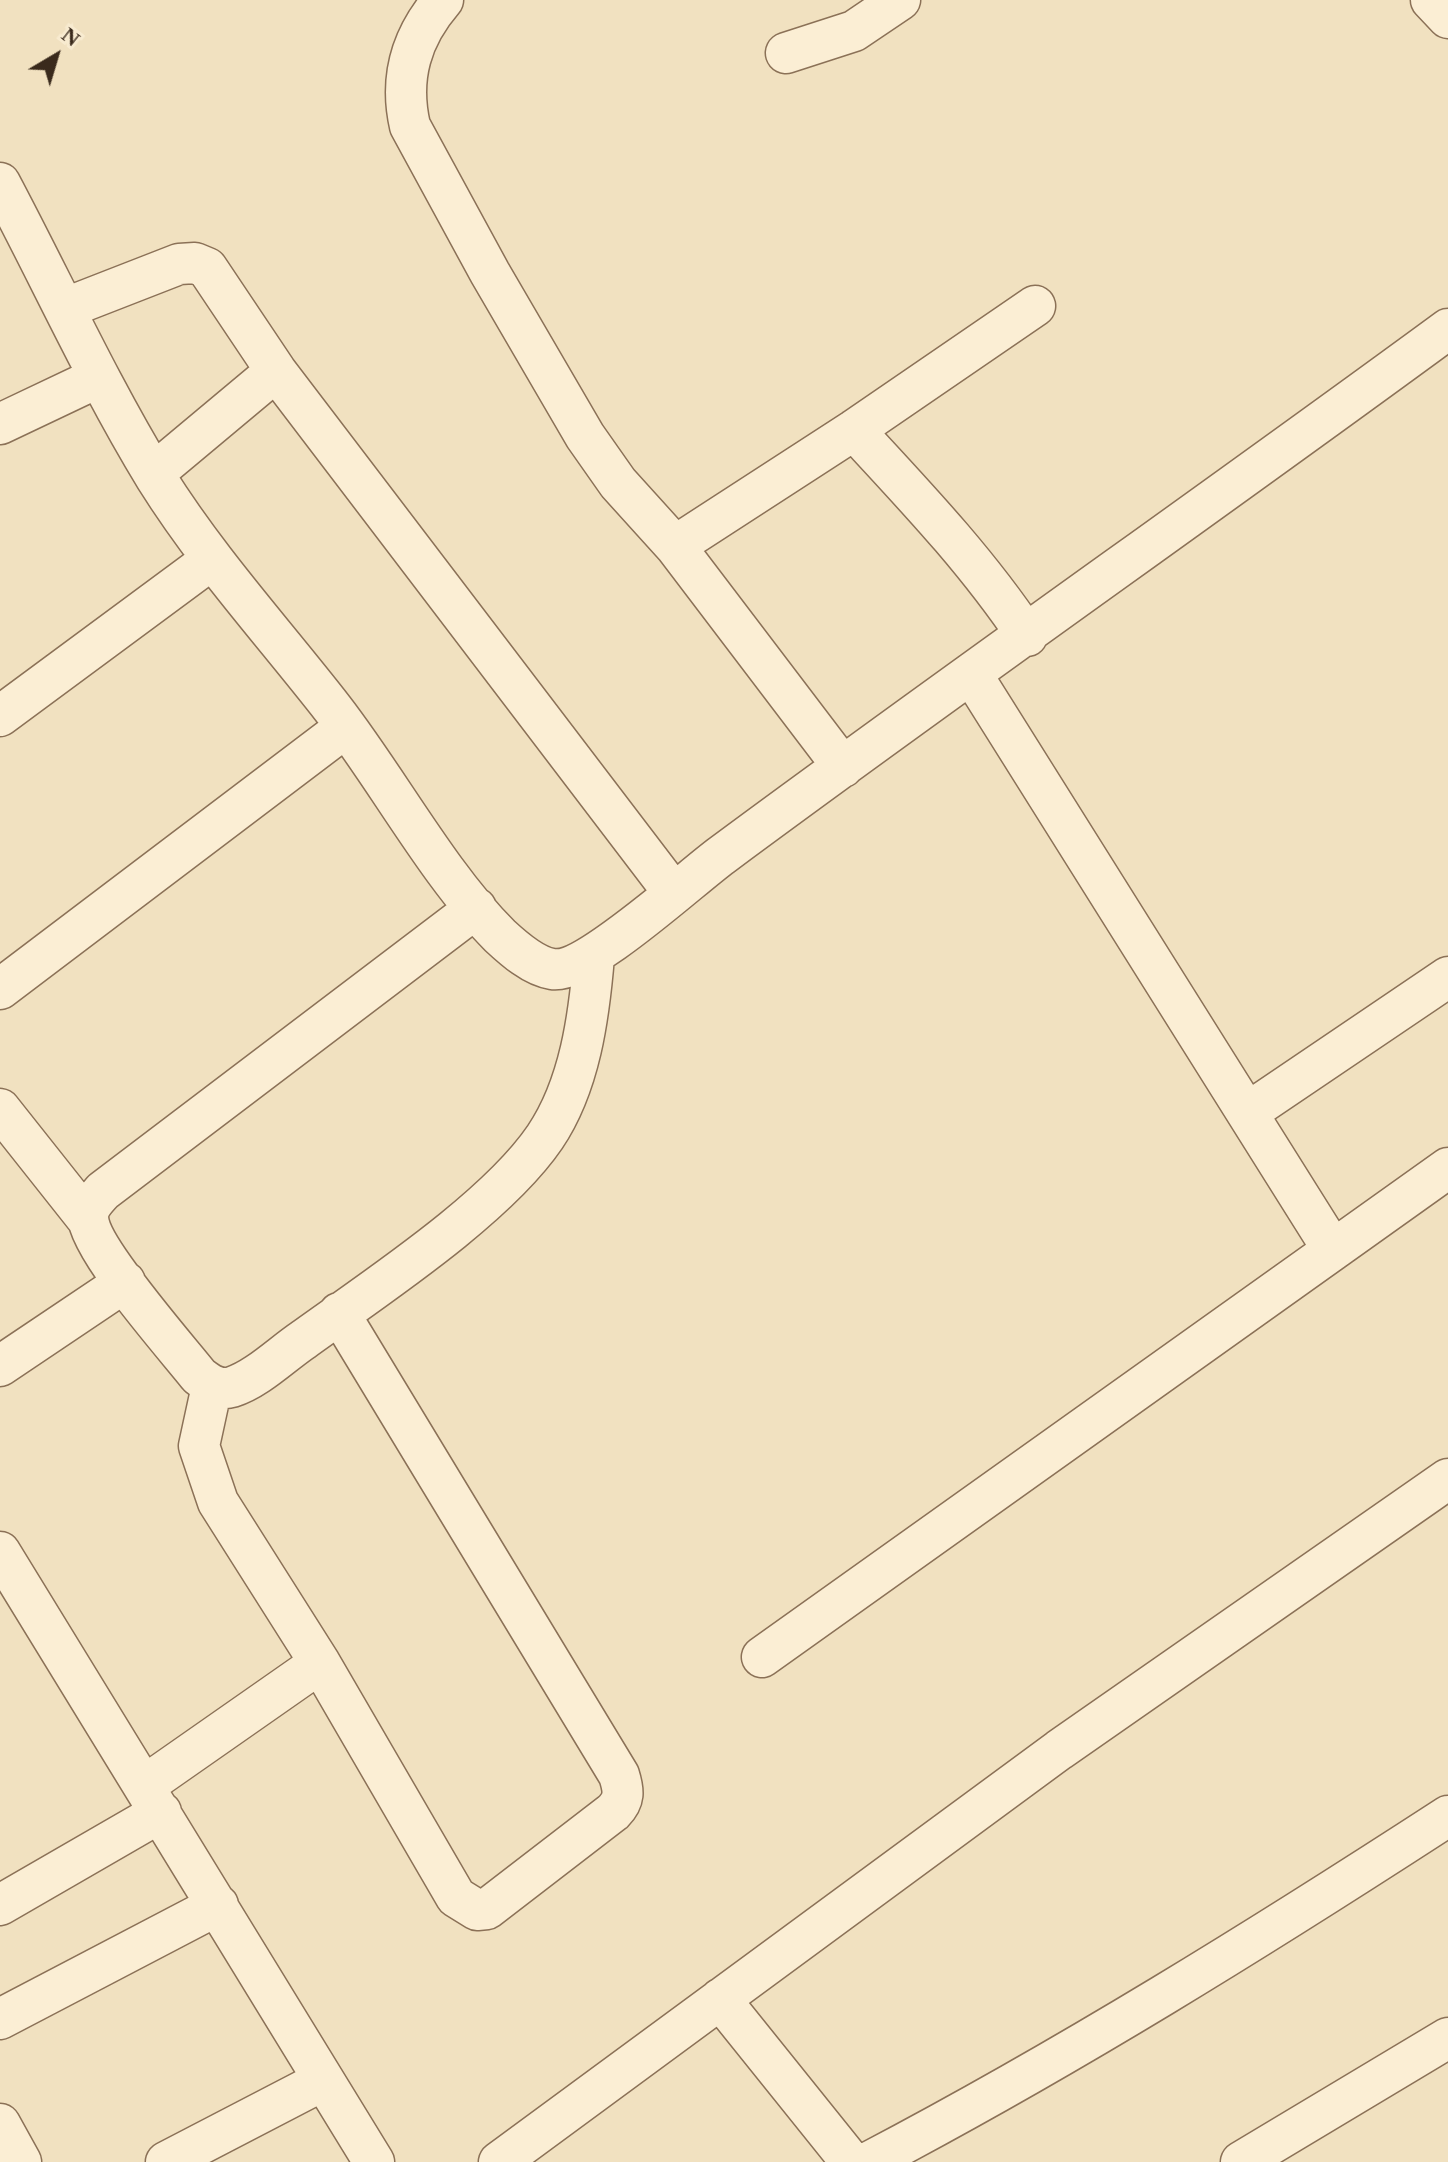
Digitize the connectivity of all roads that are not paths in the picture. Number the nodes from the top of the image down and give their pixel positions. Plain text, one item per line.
1 (443, 0) edge
2 (900, 0) edge
3 (1431, 0) edge
4 (1448, 18) edge
5 (786, 53) dead end
6 (0, 183) edge
7 (1035, 306) dead end
8 (66, 308) junction
9 (1448, 329) edge
10 (276, 371) junction
11 (99, 377) junction
12 (0, 424) edge
13 (854, 430) junction
14 (154, 473) junction
15 (675, 546) junction
16 (211, 560) junction
17 (1027, 636) junction
18 (972, 675) junction
19 (5, 702) edge
20 (346, 727) junction
21 (843, 767) junction
22 (673, 892) junction
23 (476, 908) junction
24 (594, 956) junction
25 (1448, 977) edge
26 (0, 989) edge
27 (0, 1109) edge
28 (1247, 1113) junction
29 (1448, 1168) edge
30 (88, 1220) junction
31 (1333, 1250) junction
32 (125, 1282) junction
33 (339, 1313) junction
34 (0, 1366) edge
35 (212, 1386) junction
36 (1448, 1479) edge
37 (0, 1552) edge
38 (762, 1657) dead end
39 (320, 1663) junction
40 (153, 1799) junction
41 (1448, 1816) edge
42 (0, 1905) edge
43 (218, 1905) junction
44 (720, 1999) junction
45 (0, 2019) edge
46 (1448, 2038) edge
47 (322, 2081) junction
48 (0, 2124) edge
49 (21, 2162) edge
50 (166, 2162) edge
51 (374, 2162) edge
52 (499, 2162) edge
53 (851, 2162) edge
54 (869, 2162) edge
55 (1241, 2162) edge

1 - 15 street
2 - 5 street
3 - 4 street
6 - 8 street
7 - 13 street
8 - 10 street
8 - 11 street
9 - 17 street
10 - 14 street
10 - 22 street
11 - 12 street
11 - 14 street
13 - 15 street
13 - 17 street
14 - 16 street
15 - 21 street
16 - 19 street
16 - 20 street
17 - 18 street
18 - 21 street
18 - 28 street
20 - 23 street
20 - 26 street
21 - 22 street
22 - 24 street
23 - 24 street
23 - 30 street
24 - 33 street
25 - 28 street
27 - 30 street
28 - 31 street
29 - 31 street
30 - 32 street
31 - 38 street
32 - 34 street
32 - 35 street
33 - 35 street
33 - 39 street
35 - 39 street
36 - 44 street
37 - 40 street
39 - 40 street
40 - 42 street
40 - 43 street
41 - 54 street
43 - 45 street
43 - 47 street
44 - 52 street
44 - 53 street
46 - 55 street
47 - 50 street
47 - 51 street
48 - 49 street

